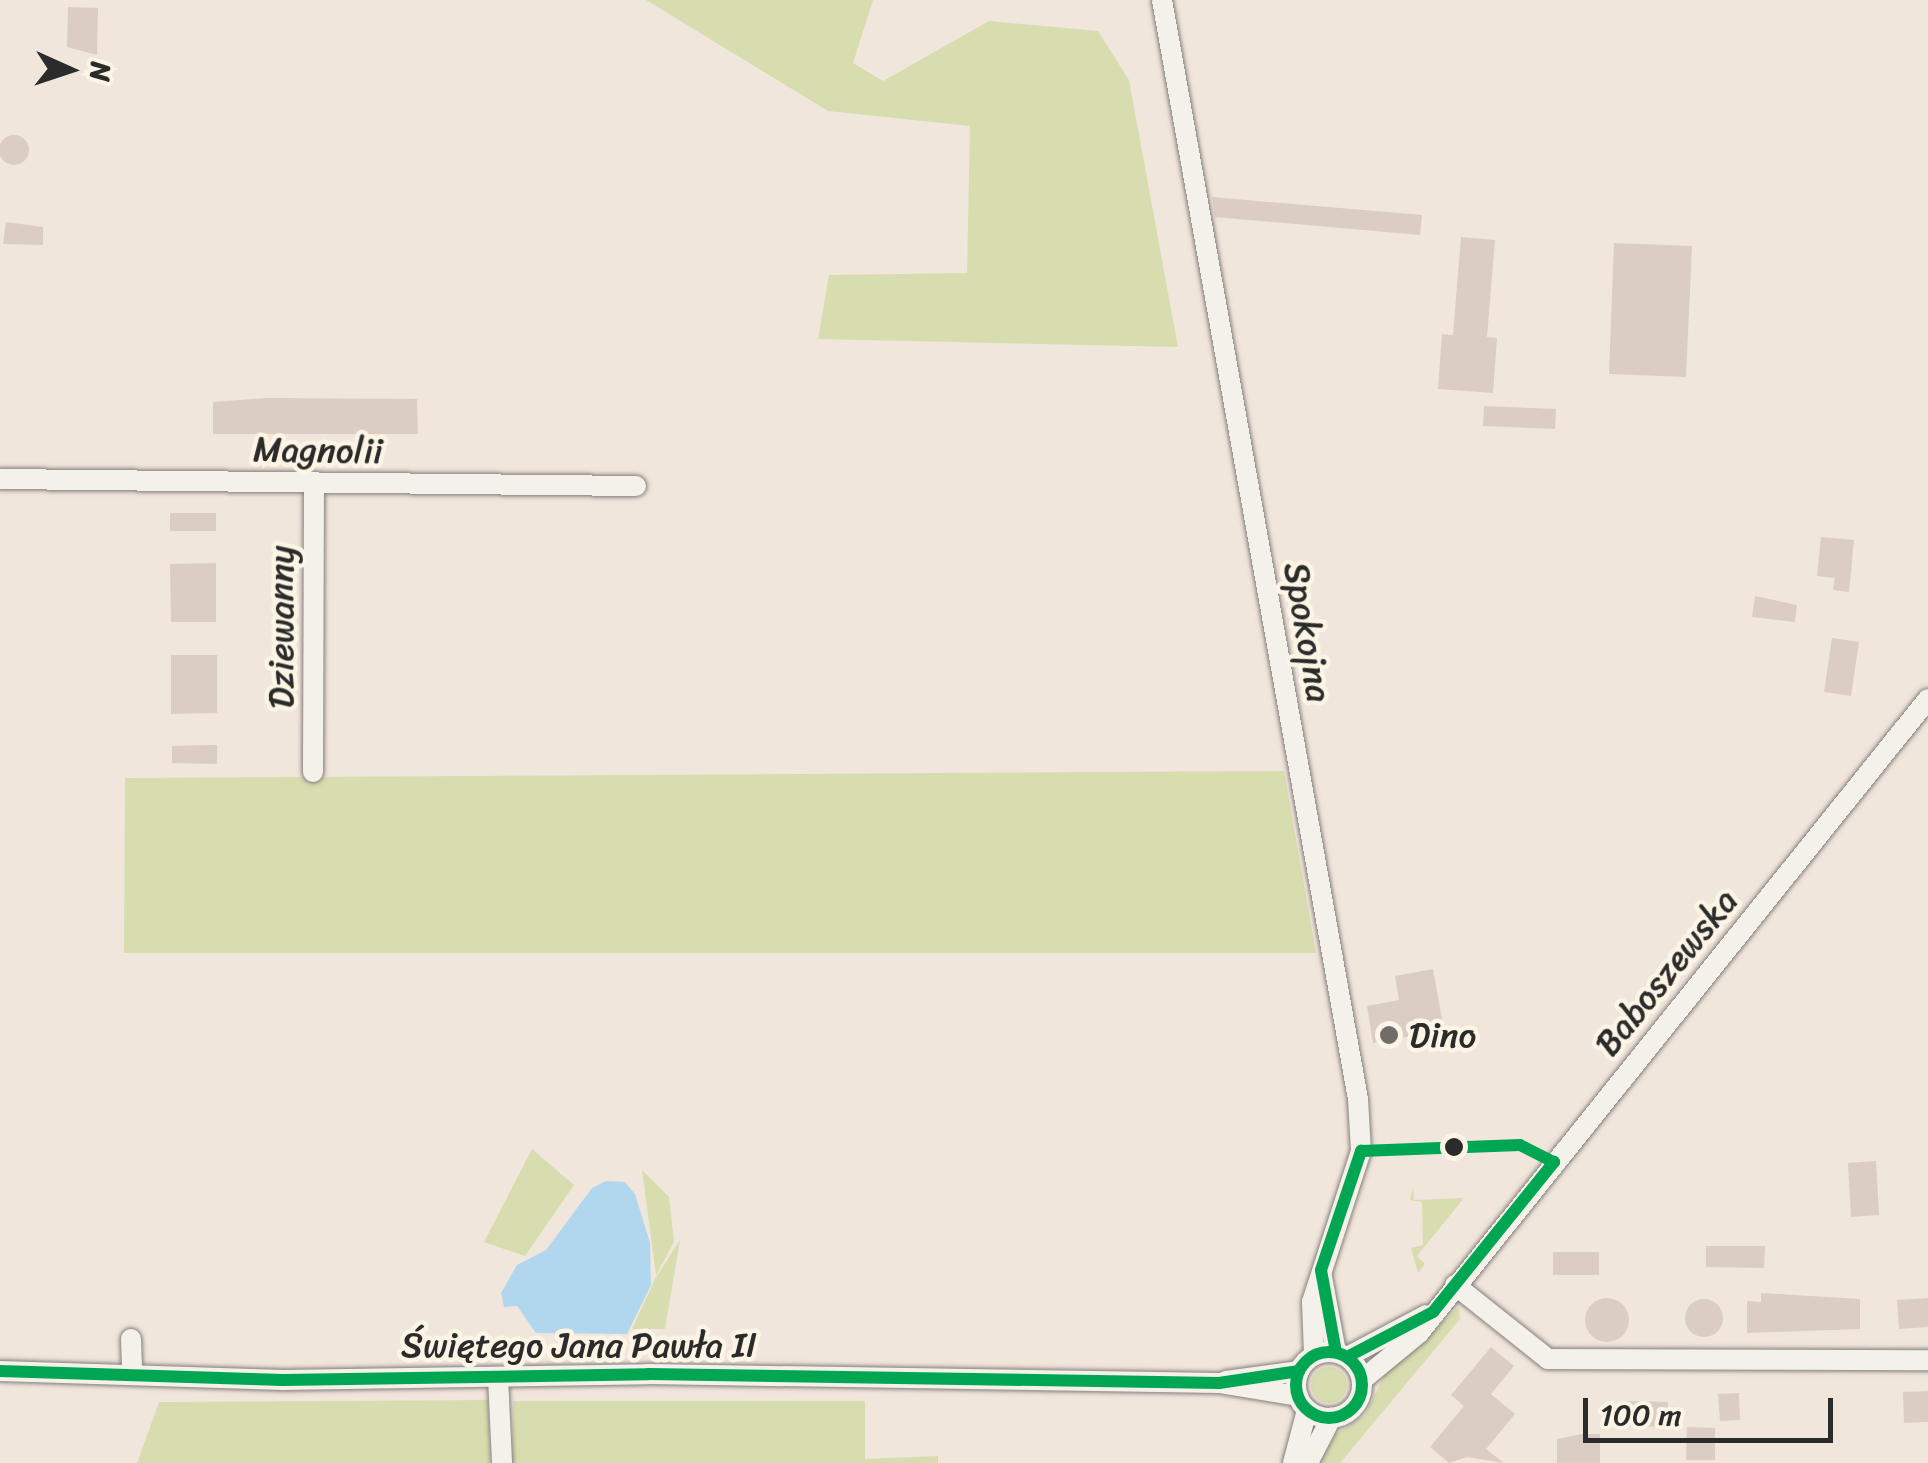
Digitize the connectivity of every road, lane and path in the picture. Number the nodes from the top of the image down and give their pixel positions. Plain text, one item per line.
1 (1162, 0) edge
2 (0, 479) edge
3 (314, 482) junction
4 (636, 486) dead end
5 (1928, 700) edge
6 (313, 772) dead end
7 (1321, 1270) junction
8 (1455, 1285) junction
9 (1433, 1312) junction
10 (132, 1339) dead end
11 (1342, 1354) junction
12 (1928, 1360) edge
13 (1306, 1363) junction
14 (0, 1371) edge
15 (132, 1375) junction
16 (498, 1377) junction
17 (1362, 1380) junction
18 (1219, 1383) junction
19 (1302, 1403) junction
20 (1331, 1418) junction
21 (502, 1463) edge
22 (1293, 1463) edge
23 (1308, 1463) edge

1 - 7 street, Spokojna
2 - 3 street, Magnolii
3 - 4 street, Magnolii
3 - 6 street, Dziewanny
5 - 8 street, Baboszewska
7 - 11 street
7 - 13 street, Spokojna
8 - 9 street, Baboszewska
8 - 12 street
9 - 11 street, Baboszewska
9 - 17 street, Baboszewska
10 - 15 street
11 - 13 street
11 - 17 street
13 - 18 street, Świętego Jana Pawła II
13 - 19 street
14 - 15 street, Świętego Jana Pawła II
15 - 16 street, Świętego Jana Pawła II
16 - 18 street, Świętego Jana Pawła II
16 - 21 street
17 - 20 street
18 - 19 street, Świętego Jana Pawła II
19 - 20 street
19 - 22 street
20 - 23 street

